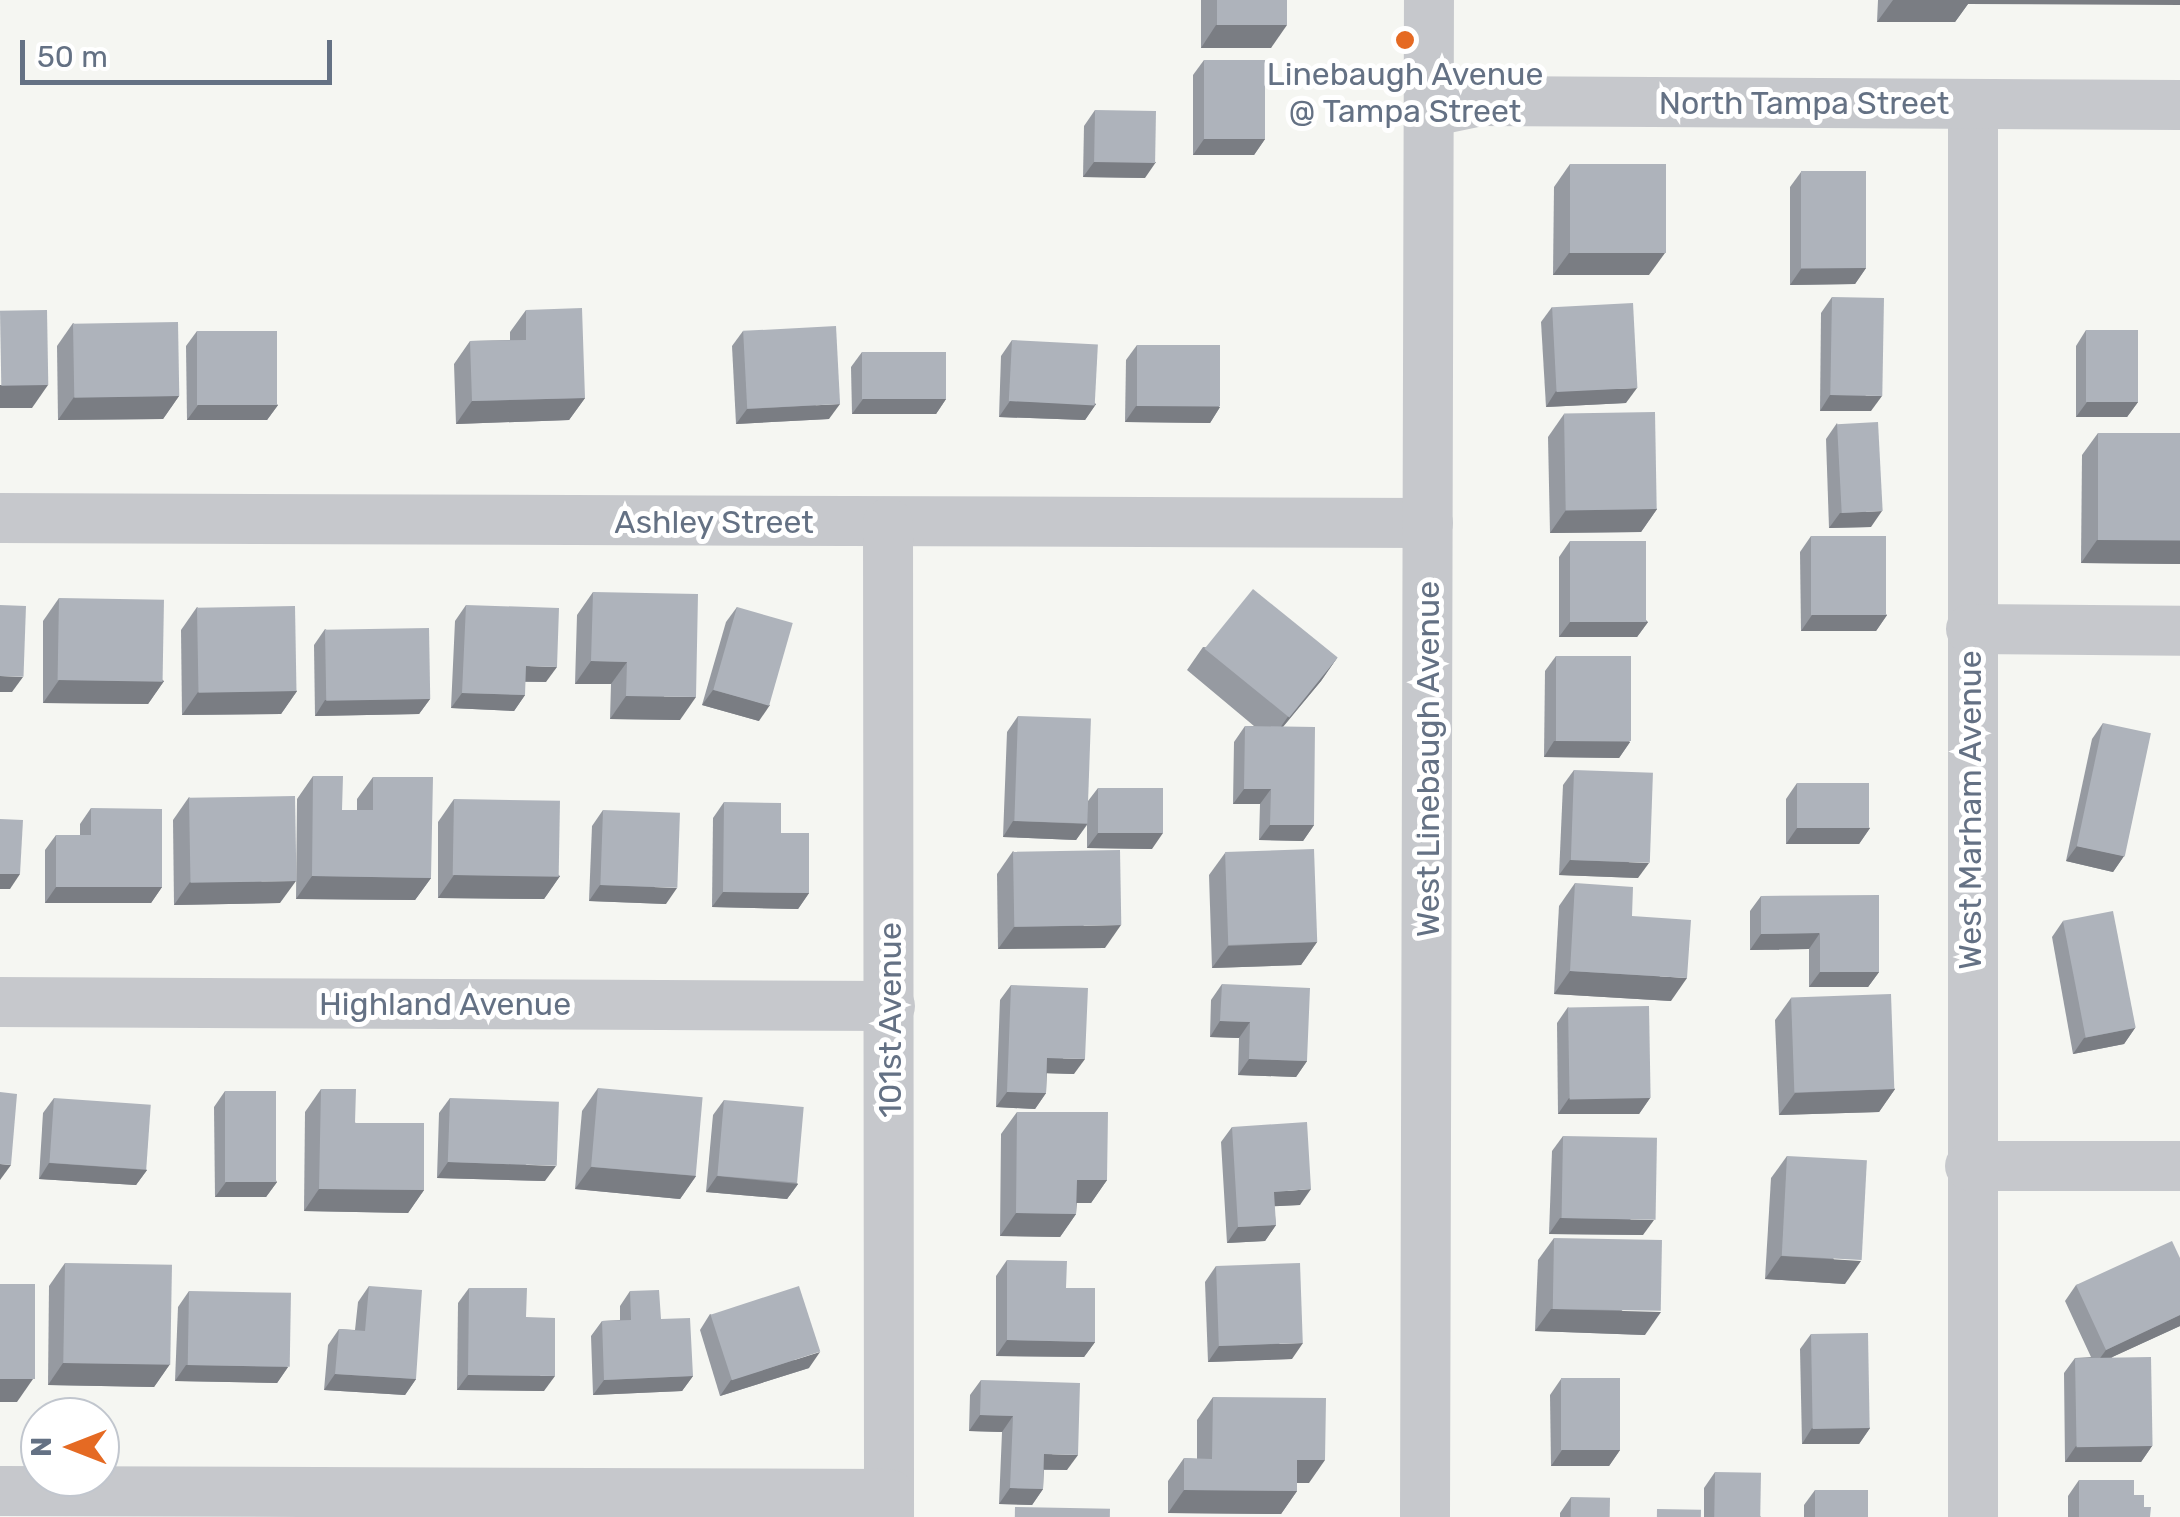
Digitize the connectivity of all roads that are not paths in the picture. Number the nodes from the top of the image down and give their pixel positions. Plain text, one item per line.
1 (1428, 0) edge
2 (1973, 104) junction
3 (2180, 105) edge
4 (1428, 112) junction
5 (0, 518) edge
6 (888, 523) junction
7 (1428, 523) junction
8 (1971, 628) junction
9 (2180, 631) edge
10 (0, 1002) edge
11 (890, 1006) junction
12 (1970, 1166) junction
13 (2180, 1166) edge
14 (0, 1490) edge
15 (889, 1506) edge
16 (1425, 1517) edge
17 (1973, 1517) edge

1 - 4 street, West Linebaugh Avenue
2 - 3 street, North Tampa Street
2 - 4 street, North Tampa Street
2 - 8 street, West Marham Avenue
4 - 7 street, West Linebaugh Avenue
5 - 6 street, Ashley Street
6 - 7 street, Ashley Street
6 - 11 street, 101st Avenue
7 - 16 street, West Linebaugh Avenue
8 - 9 street
8 - 12 street, West Marham Avenue
10 - 11 street, Highland Avenue
11 - 15 street, 101st Avenue
12 - 13 street
12 - 17 street, West Marham Avenue
14 - 15 street

